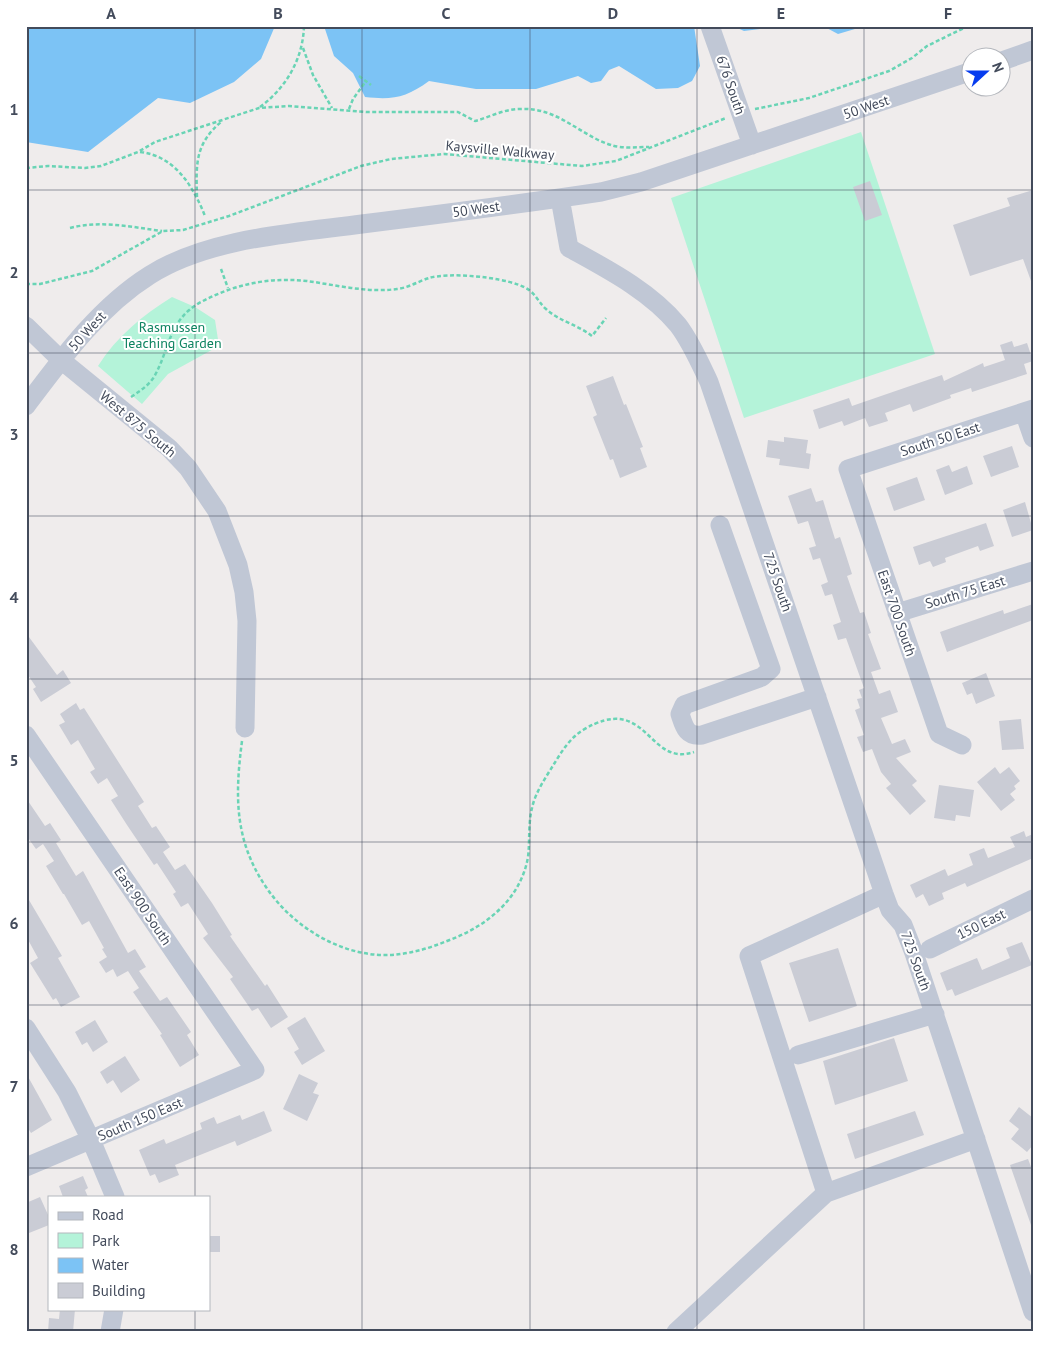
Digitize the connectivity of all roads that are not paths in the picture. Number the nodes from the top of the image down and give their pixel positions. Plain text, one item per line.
1 (710, 26) edge
2 (1033, 50) edge
3 (1012, 57) edge
4 (962, 74) edge
5 (752, 145) junction
6 (560, 198) junction
7 (26, 326) edge
8 (61, 360) junction
9 (26, 406) edge
10 (1028, 410) edge
11 (1033, 438) edge
12 (848, 469) joint
13 (720, 525) dead end
14 (1033, 571) edge
15 (897, 613) junction
16 (817, 696) junction
17 (245, 728) road end
18 (28, 738) edge
19 (962, 745) dead end
20 (884, 894) junction
21 (1033, 899) edge
22 (930, 949) dead end
23 (935, 1014) junction
24 (26, 1028) edge
25 (798, 1055) dead end
26 (255, 1070) joint
27 (91, 1140) junction
28 (976, 1140) junction
29 (26, 1167) edge
30 (826, 1193) junction
31 (115, 1196) edge
32 (114, 1310) edge
33 (1033, 1312) edge
34 (110, 1332) edge
35 (676, 1332) edge

1 - 5 street, 676 South
2 - 3 street
4 - 5 street, 50 West
5 - 6 street, 50 West
6 - 8 street, 50 West
6 - 16 street, 725 South
7 - 8 street, West 875 South
8 - 9 street, 50 West
8 - 17 street, West 875 South
10 - 11 street
10 - 12 street, South 50 East
12 - 15 street, East 700 South
13 - 16 street
14 - 15 street, South 75 East
15 - 19 street, East 700 South
16 - 20 street, 725 South
18 - 26 street, East 900 South
20 - 23 street, 725 South
20 - 30 street
21 - 22 street, 150 East
23 - 25 street
23 - 28 street, 725 South
24 - 27 street
26 - 27 street, South 150 East
27 - 29 street, South 150 East
27 - 31 street
28 - 30 street
28 - 33 street, 725 South
30 - 35 street
32 - 34 street

